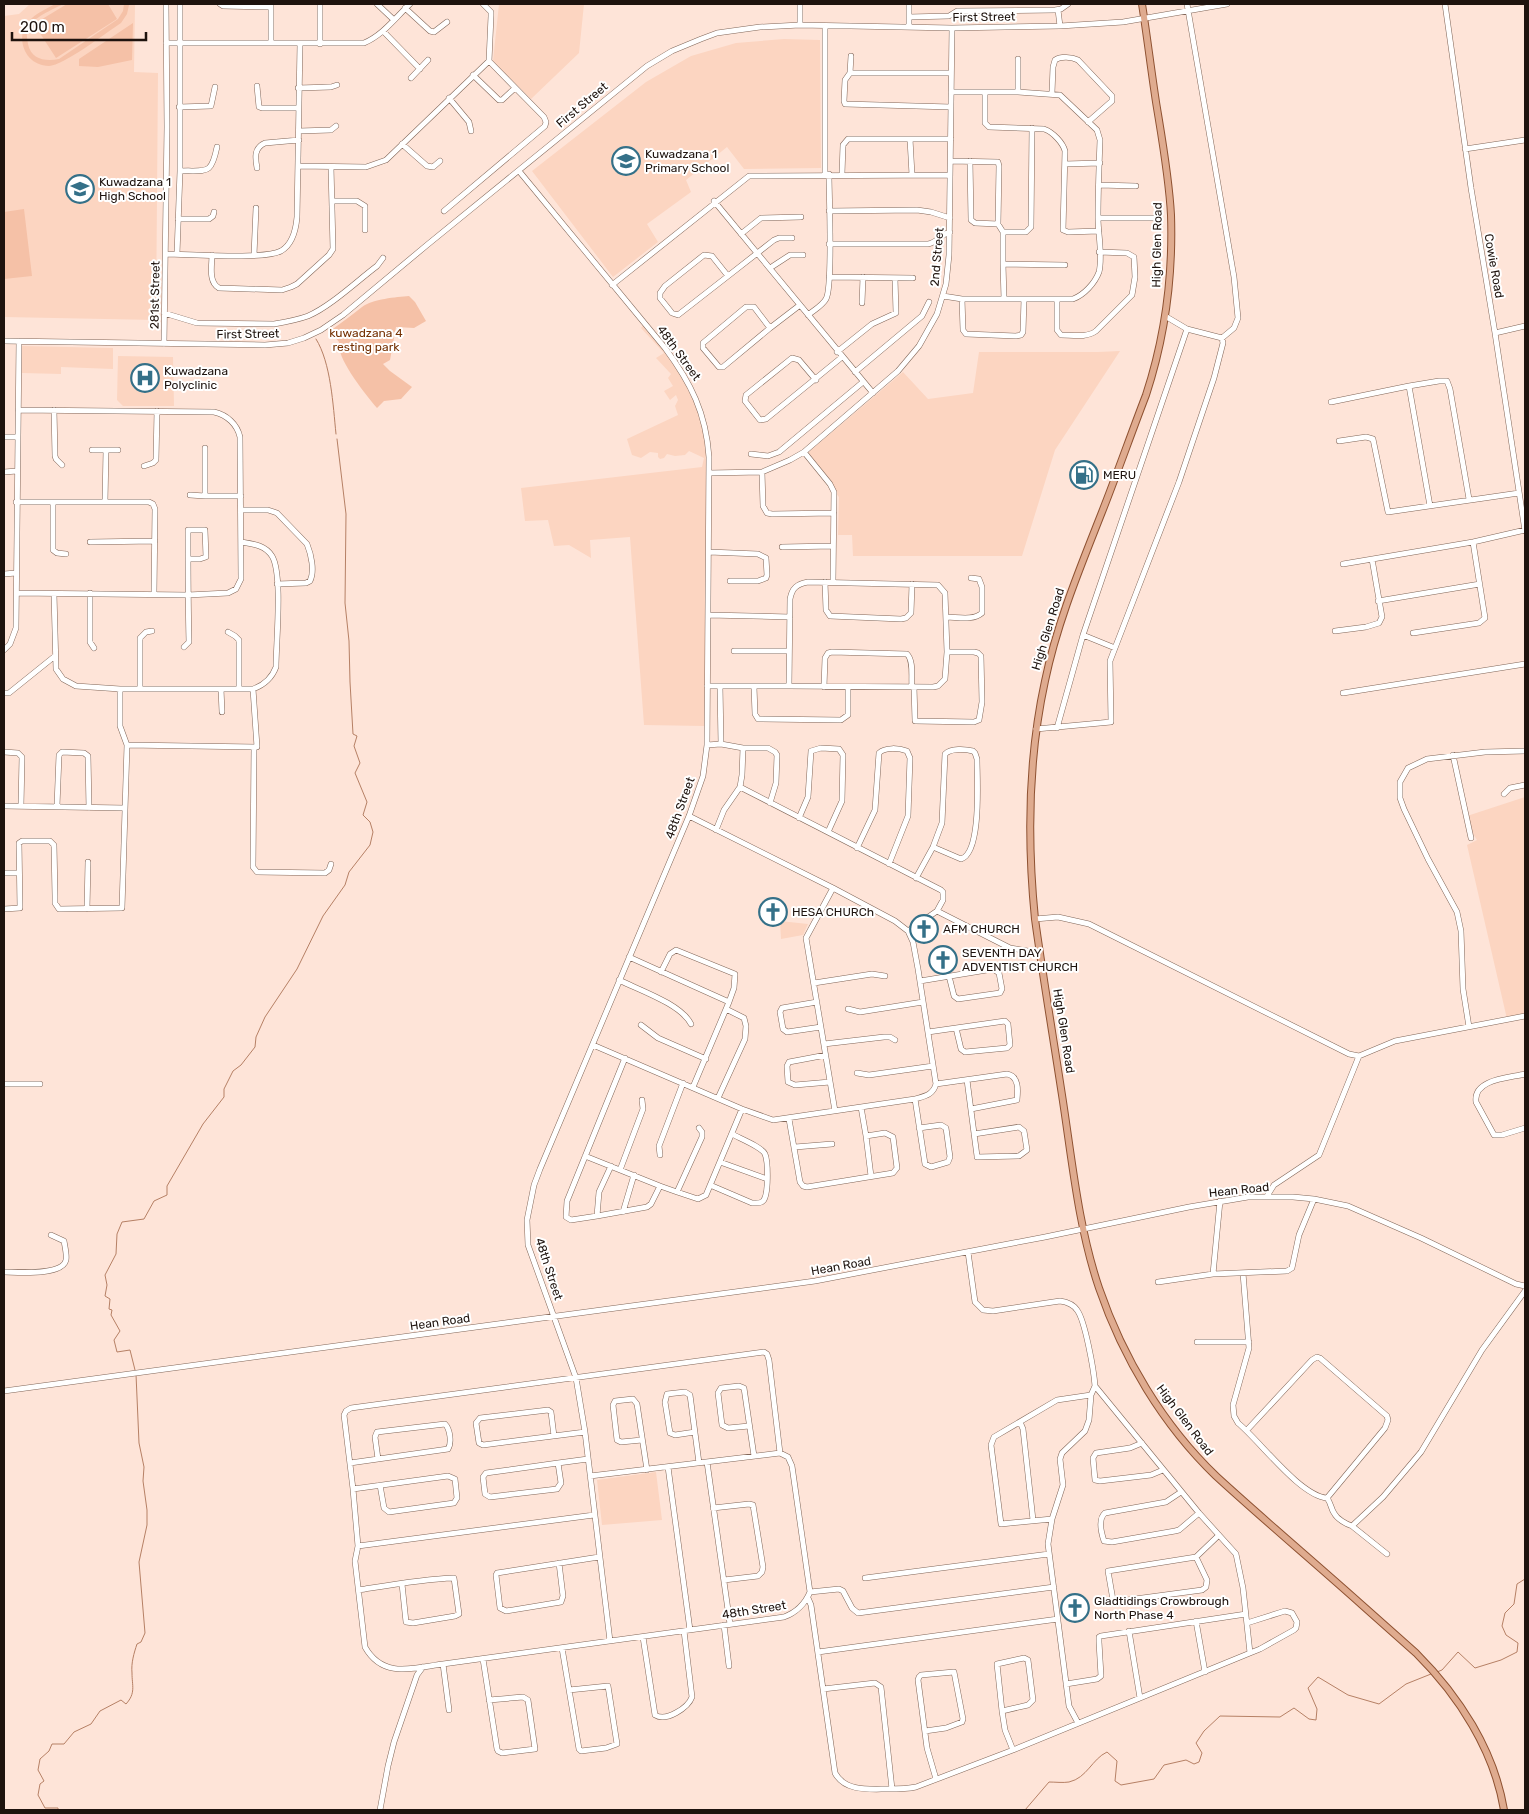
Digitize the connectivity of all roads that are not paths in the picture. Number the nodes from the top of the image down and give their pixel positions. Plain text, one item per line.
1 (166, 4) edge
2 (180, 4) edge
3 (220, 4) edge
4 (320, 4) edge
5 (377, 4) edge
6 (410, 4) edge
7 (483, 4) edge
8 (800, 4) edge
9 (909, 4) edge
10 (1068, 4) edge
11 (1142, 4) edge
12 (1187, 4) edge
13 (1227, 4) edge
14 (1445, 4) edge
15 (271, 5) edge
16 (405, 8) junction
17 (1058, 10) junction
18 (1188, 11) junction
19 (909, 16) junction
20 (1144, 19) junction
21 (394, 20) junction
22 (447, 22) dead end
23 (800, 25) junction
24 (825, 26) junction
25 (1060, 26) junction
26 (908, 27) junction
27 (952, 28) junction
28 (383, 31) junction
29 (166, 43) junction
30 (180, 43) junction
31 (271, 43) junction
32 (300, 44) junction
33 (320, 44) junction
34 (851, 56) dead end
35 (1018, 59) dead end
36 (428, 60) dead end
37 (489, 61) junction
38 (420, 68) junction
39 (850, 73) junction
40 (951, 74) junction
41 (473, 75) junction
42 (411, 78) dead end
43 (338, 85) dead end
44 (257, 86) dead end
45 (215, 87) dead end
46 (298, 88) junction
47 (515, 88) junction
48 (951, 92) junction
49 (1018, 92) junction
50 (986, 93) junction
51 (1052, 93) junction
52 (449, 98) junction
53 (179, 107) junction
54 (951, 107) junction
55 (298, 108) junction
56 (1088, 122) junction
57 (336, 126) dead end
58 (1032, 128) junction
59 (299, 131) junction
60 (471, 131) dead end
61 (951, 138) junction
62 (910, 139) junction
63 (299, 140) junction
64 (1525, 140) edge
65 (402, 144) junction
66 (217, 146) dead end
67 (1465, 149) junction
68 (440, 161) dead end
69 (951, 161) junction
70 (970, 161) junction
71 (1100, 163) junction
72 (1065, 164) junction
73 (298, 166) junction
74 (331, 167) junction
75 (257, 168) dead end
76 (180, 171) junction
77 (519, 171) junction
78 (827, 174) junction
79 (842, 174) junction
80 (912, 175) junction
81 (950, 175) junction
82 (1099, 185) junction
83 (1136, 186) dead end
84 (332, 201) junction
85 (714, 202) junction
86 (256, 208) dead end
87 (444, 210) dead end
88 (829, 211) junction
89 (214, 212) dead end
90 (801, 216) dead end
91 (950, 218) junction
92 (1098, 218) junction
93 (1155, 218) dead end
94 (178, 219) junction
95 (998, 224) junction
96 (365, 230) dead end
97 (1098, 231) junction
98 (950, 232) junction
99 (1003, 232) junction
100 (741, 234) junction
101 (792, 238) dead end
102 (829, 244) junction
103 (1099, 252) junction
104 (757, 253) junction
105 (166, 254) junction
106 (177, 254) junction
107 (803, 254) dead end
108 (212, 255) junction
109 (254, 255) junction
110 (383, 258) dead end
111 (1003, 264) junction
112 (1065, 265) dead end
113 (770, 268) junction
114 (728, 276) junction
115 (829, 277) junction
116 (864, 277) junction
117 (895, 278) junction
118 (913, 278) dead end
119 (612, 284) junction
120 (943, 296) junction
121 (962, 299) junction
122 (1004, 299) junction
123 (1024, 299) junction
124 (1057, 300) junction
125 (928, 302) dead end
126 (862, 303) dead end
127 (800, 305) junction
128 (164, 313) junction
129 (808, 315) junction
130 (1166, 316) junction
131 (1525, 326) edge
132 (770, 328) junction
133 (1187, 329) junction
134 (1495, 332) junction
135 (1222, 338) junction
136 (4, 341) edge
137 (19, 342) junction
138 (164, 344) junction
139 (837, 352) junction
140 (842, 357) junction
141 (855, 372) junction
142 (816, 380) junction
143 (863, 382) junction
144 (1409, 386) junction
145 (873, 393) junction
146 (1331, 402) dead end
147 (18, 410) junction
148 (54, 410) junction
149 (157, 411) junction
150 (4, 437) edge
151 (18, 437) junction
152 (1339, 441) dead end
153 (205, 448) dead end
154 (92, 450) dead end
155 (106, 450) junction
156 (118, 450) dead end
157 (804, 452) junction
158 (751, 454) dead end
159 (62, 465) dead end
160 (144, 466) dead end
161 (17, 471) junction
162 (4, 472) edge
163 (762, 472) junction
164 (709, 473) junction
165 (1519, 493) junction
166 (190, 495) dead end
167 (205, 496) junction
168 (242, 496) junction
169 (1469, 499) junction
170 (16, 502) junction
171 (52, 502) junction
172 (105, 502) junction
173 (1430, 506) junction
174 (241, 510) junction
175 (834, 513) junction
176 (1525, 530) edge
177 (90, 542) dead end
178 (155, 542) junction
179 (241, 542) junction
180 (1473, 542) junction
181 (833, 546) junction
182 (782, 547) dead end
183 (709, 552) junction
184 (66, 554) dead end
185 (1372, 559) junction
186 (188, 560) junction
187 (1343, 564) dead end
188 (4, 574) edge
189 (16, 574) junction
190 (972, 578) dead end
191 (730, 581) dead end
192 (825, 582) junction
193 (833, 582) junction
194 (277, 584) junction
195 (912, 584) junction
196 (1480, 584) junction
197 (17, 593) junction
198 (90, 593) junction
199 (54, 594) junction
200 (154, 594) junction
201 (188, 595) junction
202 (1378, 601) junction
203 (708, 615) junction
204 (790, 616) junction
205 (946, 617) junction
206 (152, 631) dead end
207 (1335, 631) dead end
208 (228, 632) dead end
209 (1413, 633) dead end
210 (1083, 635) junction
211 (184, 647) dead end
212 (94, 648) dead end
213 (1114, 648) junction
214 (4, 650) edge
215 (734, 651) dead end
216 (789, 651) junction
217 (947, 652) junction
218 (55, 656) junction
219 (1525, 664) edge
220 (707, 686) junction
221 (720, 686) junction
222 (789, 686) junction
223 (754, 687) junction
224 (824, 687) junction
225 (848, 687) junction
226 (913, 687) junction
227 (120, 689) junction
228 (140, 689) junction
229 (221, 689) junction
230 (239, 689) junction
231 (253, 689) junction
232 (4, 693) edge
233 (1344, 693) dead end
234 (222, 712) dead end
235 (1057, 728) junction
236 (1036, 729) junction
237 (720, 744) junction
238 (127, 745) junction
239 (706, 746) junction
240 (254, 748) junction
241 (742, 748) junction
242 (1525, 751) edge
243 (4, 752) edge
244 (1453, 755) junction
245 (1525, 786) edge
246 (740, 787) junction
247 (1504, 794) dead end
248 (770, 804) junction
249 (4, 806) edge
250 (21, 806) junction
251 (57, 806) junction
252 (89, 808) junction
253 (125, 808) junction
254 (689, 816) junction
255 (798, 818) junction
256 (716, 830) junction
257 (828, 832) junction
258 (1471, 838) dead end
259 (933, 847) junction
260 (857, 848) junction
261 (88, 862) dead end
262 (331, 864) dead end
263 (889, 864) junction
264 (4, 874) edge
265 (19, 874) junction
266 (916, 878) junction
267 (833, 888) junction
268 (4, 909) edge
269 (87, 909) junction
270 (937, 910) junction
271 (1035, 919) junction
272 (908, 931) junction
273 (1040, 952) junction
274 (629, 958) junction
275 (661, 972) junction
276 (885, 976) dead end
277 (949, 976) junction
278 (619, 980) junction
279 (920, 981) junction
280 (814, 983) junction
281 (729, 1002) junction
282 (817, 1002) junction
283 (924, 1002) junction
284 (848, 1009) dead end
285 (726, 1010) junction
286 (1525, 1016) edge
287 (691, 1024) dead end
288 (641, 1025) dead end
289 (821, 1027) junction
290 (1469, 1027) junction
291 (956, 1028) junction
292 (928, 1032) junction
293 (895, 1040) dead end
294 (824, 1044) junction
295 (593, 1045) junction
296 (826, 1055) junction
297 (1359, 1056) junction
298 (625, 1058) junction
299 (706, 1059) junction
300 (933, 1066) junction
301 (857, 1073) dead end
302 (1525, 1074) edge
303 (967, 1080) junction
304 (830, 1082) junction
305 (683, 1083) junction
306 (4, 1084) edge
307 (40, 1084) dead end
308 (936, 1084) junction
309 (693, 1087) junction
310 (718, 1098) junction
311 (915, 1099) junction
312 (642, 1100) dead end
313 (861, 1107) junction
314 (742, 1109) junction
315 (971, 1109) junction
316 (835, 1111) junction
317 (790, 1119) junction
318 (699, 1128) dead end
319 (919, 1128) junction
320 (1525, 1128) edge
321 (732, 1134) junction
322 (974, 1134) junction
323 (866, 1136) junction
324 (832, 1144) dead end
325 (795, 1147) junction
326 (660, 1155) dead end
327 (586, 1156) junction
328 (720, 1162) junction
329 (611, 1166) junction
330 (620, 1170) junction
331 (634, 1175) junction
332 (872, 1176) junction
333 (767, 1179) junction
334 (660, 1186) junction
335 (710, 1186) junction
336 (677, 1192) junction
337 (1267, 1196) junction
338 (1314, 1199) junction
339 (1220, 1201) junction
340 (623, 1212) junction
341 (597, 1216) junction
342 (1084, 1229) junction
343 (51, 1235) dead end
344 (968, 1252) junction
345 (4, 1272) edge
346 (1244, 1273) junction
347 (1213, 1274) junction
348 (1158, 1282) dead end
349 (1525, 1286) edge
350 (1525, 1290) edge
351 (554, 1316) junction
352 (1197, 1342) dead end
353 (1249, 1342) junction
354 (576, 1378) junction
355 (1096, 1386) junction
356 (4, 1390) edge
357 (1091, 1396) junction
358 (1020, 1422) junction
359 (749, 1426) junction
360 (1247, 1430) junction
361 (585, 1432) junction
362 (695, 1432) junction
363 (554, 1436) junction
364 (642, 1440) junction
365 (1142, 1443) junction
366 (780, 1453) junction
367 (754, 1456) junction
368 (588, 1459) junction
369 (378, 1460) junction
370 (707, 1462) junction
371 (350, 1463) junction
372 (558, 1463) junction
373 (699, 1463) junction
374 (668, 1467) junction
375 (647, 1470) junction
376 (1163, 1470) junction
377 (590, 1476) junction
378 (380, 1485) junction
379 (353, 1489) junction
380 (1181, 1492) junction
381 (1327, 1498) junction
382 (713, 1508) junction
383 (1199, 1513) junction
384 (594, 1515) junction
385 (1052, 1518) junction
386 (1033, 1520) junction
387 (1352, 1526) junction
388 (1219, 1535) junction
389 (358, 1546) junction
390 (1049, 1554) junction
391 (1387, 1554) dead end
392 (599, 1557) junction
393 (1196, 1557) junction
394 (559, 1563) junction
395 (865, 1578) dead end
396 (724, 1580) junction
397 (402, 1584) junction
398 (1054, 1586) junction
399 (358, 1590) junction
400 (809, 1595) junction
401 (1246, 1614) junction
402 (1058, 1619) junction
403 (1196, 1621) junction
404 (1247, 1623) junction
405 (727, 1625) junction
406 (687, 1630) junction
407 (1129, 1632) junction
408 (643, 1636) junction
409 (610, 1641) junction
410 (562, 1648) junction
411 (818, 1652) junction
412 (1250, 1653) junction
413 (484, 1659) junction
414 (444, 1664) junction
415 (728, 1666) dead end
416 (422, 1667) junction
417 (1204, 1672) junction
418 (1066, 1684) junction
419 (823, 1689) junction
420 (569, 1690) junction
421 (1140, 1698) junction
422 (490, 1700) junction
423 (449, 1710) dead end
424 (1002, 1711) junction
425 (1078, 1723) junction
426 (925, 1731) junction
427 (1013, 1750) junction
428 (936, 1779) junction
429 (892, 1789) junction
430 (380, 1810) edge
431 (1504, 1810) edge

1 - 29 street, 281st Street
2 - 30 street
3 - 15 street
4 - 33 street
5 - 21 street
6 - 16 street
7 - 37 street
8 - 23 street
9 - 19 street
10 - 17 street
11 - 20 main road, High Glen Road
12 - 18 street
13 - 18 street, First Street
14 - 67 street, Cowie Road
15 - 31 street
16 - 21 street
16 - 22 street
17 - 19 street
17 - 25 street
18 - 20 street, First Street
18 - 135 street
19 - 26 street
20 - 25 street, First Street
20 - 130 main road, High Glen Road
21 - 28 street
23 - 24 street, First Street
23 - 77 street, First Street
24 - 26 street, First Street
24 - 78 street
25 - 27 street, First Street
26 - 27 street, First Street
27 - 40 street, 2nd Street
28 - 33 street
28 - 38 street
29 - 30 street
29 - 105 street, 281st Street
30 - 31 street
30 - 53 street
31 - 32 street
32 - 33 street
32 - 46 street
34 - 39 street
35 - 49 street
36 - 38 street
37 - 41 street
37 - 47 street
38 - 42 street
39 - 40 street
39 - 54 street
40 - 48 street, 2nd Street
41 - 47 street
41 - 52 street
43 - 46 street
44 - 55 street
45 - 53 street
46 - 55 street
47 - 87 street
48 - 50 street
48 - 54 street, 2nd Street
49 - 50 street
49 - 51 street
50 - 58 street
51 - 56 street
51 - 56 street
52 - 60 street
52 - 65 street
53 - 76 street
54 - 61 street, 2nd Street
55 - 59 street
56 - 71 street
57 - 59 street
58 - 72 street
58 - 99 street
59 - 63 street
61 - 62 street
61 - 69 street, 2nd Street
62 - 79 street
62 - 80 street
63 - 73 street
63 - 75 street
64 - 67 street
65 - 68 street
65 - 74 street
66 - 76 street
67 - 134 street, Cowie Road
69 - 70 street
69 - 81 street, 2nd Street
70 - 95 street
70 - 95 street
71 - 72 street
71 - 82 street
72 - 97 street
73 - 74 street
73 - 109 street
74 - 84 street
76 - 94 street
77 - 119 street, 48th Street
77 - 138 street, First Street
78 - 79 street
78 - 85 street
78 - 88 street
79 - 80 street
80 - 81 street
81 - 91 street, 2nd Street
82 - 83 street
82 - 92 street
84 - 96 street
84 - 108 street
85 - 100 street
85 - 119 street
86 - 109 street
88 - 91 street
88 - 102 street
89 - 94 street
90 - 100 street
91 - 98 street, 2nd Street
92 - 93 street
92 - 97 street
94 - 106 street
95 - 99 street
97 - 103 street
98 - 102 street
98 - 120 street, 2nd Street
99 - 111 street
100 - 104 street
101 - 104 street
102 - 115 street
103 - 124 street
103 - 124 street
104 - 113 street
104 - 114 street
105 - 106 street
105 - 128 street, 281st Street
106 - 108 street
107 - 113 street
108 - 109 street
110 - 128 street
111 - 112 street
111 - 122 street
113 - 127 street
114 - 114 street
115 - 116 street
115 - 129 street
116 - 117 street
116 - 126 street
117 - 118 street
117 - 139 street
119 - 164 street, 48th Street
120 - 121 street
120 - 145 street, 2nd Street
121 - 122 street
121 - 123 street
122 - 123 street
123 - 124 street
125 - 141 street
127 - 129 street
127 - 132 street
128 - 138 street, 281st Street
129 - 139 street
130 - 133 street
130 - 236 main road, High Glen Road
131 - 134 street
132 - 132 street
133 - 135 street
133 - 210 street
134 - 165 street, Cowie Road
135 - 213 street
136 - 137 street, First Street
137 - 138 street, First Street
137 - 147 street
139 - 140 street
140 - 141 street
140 - 142 street
141 - 143 street
142 - 142 street
143 - 145 street
143 - 158 street
144 - 146 street
144 - 169 street
144 - 173 street
145 - 157 street, 2nd Street
147 - 148 street
147 - 151 street
148 - 149 street
148 - 159 street
149 - 160 street
149 - 168 street
150 - 151 street
151 - 161 street
152 - 173 street
153 - 167 street
154 - 155 street
155 - 156 street
155 - 172 street
157 - 163 street, 2nd Street
157 - 175 street
161 - 162 street
161 - 170 street
163 - 164 street, 2nd Street
163 - 175 street
164 - 183 street, 48th Street
165 - 169 street
165 - 176 street, Cowie Road
166 - 167 street
167 - 168 street
168 - 174 street
169 - 173 street
170 - 171 street
170 - 189 street
171 - 172 street
171 - 184 street
172 - 178 street
174 - 179 street
174 - 194 street
175 - 181 street
176 - 180 street
177 - 178 street
178 - 200 street
179 - 194 street
179 - 201 street
180 - 185 street
180 - 196 street
181 - 182 street
181 - 193 street
183 - 191 street
183 - 203 street, 48th Street
185 - 187 street
185 - 202 street
186 - 186 street
186 - 201 street
188 - 189 street
189 - 197 street
190 - 205 street
192 - 193 street
192 - 195 street
192 - 204 street
193 - 195 street
194 - 231 street
195 - 205 street
196 - 202 street
196 - 209 street
197 - 199 street
197 - 214 street
198 - 199 street
198 - 200 street
198 - 212 street
199 - 218 street
200 - 201 street
201 - 211 street
202 - 207 street
203 - 204 street
203 - 220 street, 48th Street
204 - 216 street
205 - 217 street
206 - 228 street
208 - 230 street
210 - 213 street
210 - 235 street
213 - 235 street
215 - 216 street
216 - 222 street
217 - 226 street
217 - 226 street
218 - 227 street
218 - 232 street
219 - 233 street
220 - 221 street
220 - 239 street, 48th Street
221 - 223 street
221 - 237 street
222 - 223 street
222 - 224 street
223 - 225 street
224 - 225 street
224 - 226 street
225 - 226 street
227 - 228 street
227 - 238 street
228 - 229 street
229 - 230 street
229 - 234 street
230 - 231 street
231 - 240 street
235 - 236 street
236 - 271 main road, High Glen Road
237 - 239 street
237 - 241 street
238 - 240 street
238 - 253 street
239 - 254 street, 48th Street
240 - 262 street
241 - 246 street
241 - 248 street
242 - 244 street
243 - 250 street
244 - 258 street
244 - 290 street
245 - 247 street
246 - 248 street
246 - 256 street
248 - 255 street
249 - 250 street
250 - 251 street
251 - 252 street
251 - 252 street
252 - 253 street
253 - 269 street
254 - 256 street
254 - 274 street, 48th Street
255 - 257 street
255 - 257 street
256 - 267 street
257 - 260 street
259 - 259 street
259 - 266 street
260 - 263 street
260 - 263 street
261 - 269 street
263 - 266 street
264 - 265 street
265 - 268 street
265 - 269 street
266 - 270 street
267 - 272 street
267 - 280 street
270 - 272 street
270 - 273 street
271 - 273 main road, High Glen Road
271 - 297 street
272 - 279 street
273 - 342 main road, High Glen Road
274 - 275 street
274 - 278 street, 48th Street
275 - 281 street
275 - 281 street
276 - 280 street
277 - 277 street
277 - 279 street
278 - 287 street
278 - 295 street, 48th Street
279 - 283 street
280 - 282 street
281 - 285 street
282 - 289 street
282 - 289 street
283 - 284 street
283 - 292 street
285 - 299 street
285 - 310 street
286 - 290 street
288 - 299 street
289 - 294 street
290 - 297 street
291 - 291 street
291 - 292 street
292 - 300 street
293 - 294 street
294 - 296 street
295 - 298 street
295 - 351 street, 48th Street
296 - 304 street
296 - 304 street
297 - 337 street
298 - 305 street
298 - 327 street
299 - 309 street
300 - 301 street
300 - 308 street
302 - 320 street
303 - 308 street
303 - 315 street
303 - 315 street
304 - 316 street
305 - 309 street
305 - 326 street
306 - 307 street
308 - 311 street
309 - 310 street
310 - 314 street
311 - 313 street
311 - 319 street
312 - 330 street
313 - 316 street
313 - 323 street
314 - 317 street
314 - 321 street
315 - 322 street
316 - 317 street
317 - 325 street
318 - 336 street
319 - 319 street
321 - 328 street
321 - 333 street
322 - 322 street
323 - 332 street
323 - 332 street
324 - 325 street
325 - 332 street
327 - 329 street
327 - 341 street
328 - 333 street
328 - 335 street
329 - 330 street
329 - 341 street
330 - 331 street
331 - 334 street
331 - 340 street
333 - 335 street
334 - 336 street
334 - 340 street
335 - 336 street
337 - 338 street, Hean Road
337 - 339 street, Hean Road
338 - 346 street
338 - 349 street, Hean Road
339 - 342 street, Hean Road
339 - 347 street
340 - 341 street
342 - 344 street, Hean Road
342 - 431 main road, High Glen Road
343 - 345 street
344 - 351 street, Hean Road
344 - 355 street
346 - 347 street
346 - 353 street
347 - 348 street
350 - 387 street
351 - 354 street, 48th Street
351 - 356 street, Hean Road
352 - 353 street
353 - 360 street
354 - 361 street, 48th Street
354 - 366 street
354 - 371 street
355 - 357 street
355 - 365 street
357 - 358 street
357 - 385 street
358 - 386 street
358 - 386 street
359 - 359 street
359 - 367 street
360 - 381 street
360 - 381 street
361 - 363 street
361 - 368 street, 48th Street
362 - 362 street
362 - 373 street
363 - 363 street
364 - 364 street
364 - 375 street
365 - 376 street
365 - 376 street
366 - 367 street
366 - 400 street
367 - 370 street
368 - 372 street
368 - 377 street, 48th Street
369 - 369 street
369 - 371 street
370 - 373 street
370 - 382 street
371 - 379 street
372 - 372 street
373 - 374 street
374 - 375 street
374 - 406 street
375 - 377 street
376 - 380 street
377 - 384 street, 48th Street
378 - 378 street
378 - 379 street
379 - 389 street
380 - 383 street
380 - 383 street
381 - 387 street
382 - 396 street
382 - 396 street
383 - 388 street
384 - 389 street
384 - 392 street, 48th Street
385 - 386 street
385 - 390 street
387 - 391 street
388 - 393 street
388 - 401 street
389 - 399 street
390 - 395 street
390 - 398 street
392 - 394 street
392 - 409 street, 48th Street
393 - 393 street
394 - 394 street
396 - 405 street
397 - 397 street
397 - 399 street
398 - 400 street
398 - 402 street
399 - 416 street
400 - 405 street, 48th Street
400 - 411 street
401 - 403 street
401 - 404 street
402 - 411 street
402 - 418 street
403 - 407 street
403 - 417 street
404 - 412 street
404 - 412 street
405 - 406 street, 48th Street
405 - 415 street
406 - 408 street, 48th Street
406 - 408 street
407 - 418 street
407 - 421 street
408 - 409 street, 48th Street
409 - 410 street
410 - 413 street
410 - 420 street
411 - 419 street
412 - 417 street
413 - 414 street
413 - 422 street
414 - 416 street
414 - 423 street
416 - 430 street
417 - 421 street
418 - 425 street
419 - 429 street
419 - 429 street
420 - 420 street
421 - 425 street
422 - 422 street
424 - 424 street
424 - 427 street
425 - 427 street
426 - 426 street
426 - 428 street
427 - 428 street
428 - 429 street

